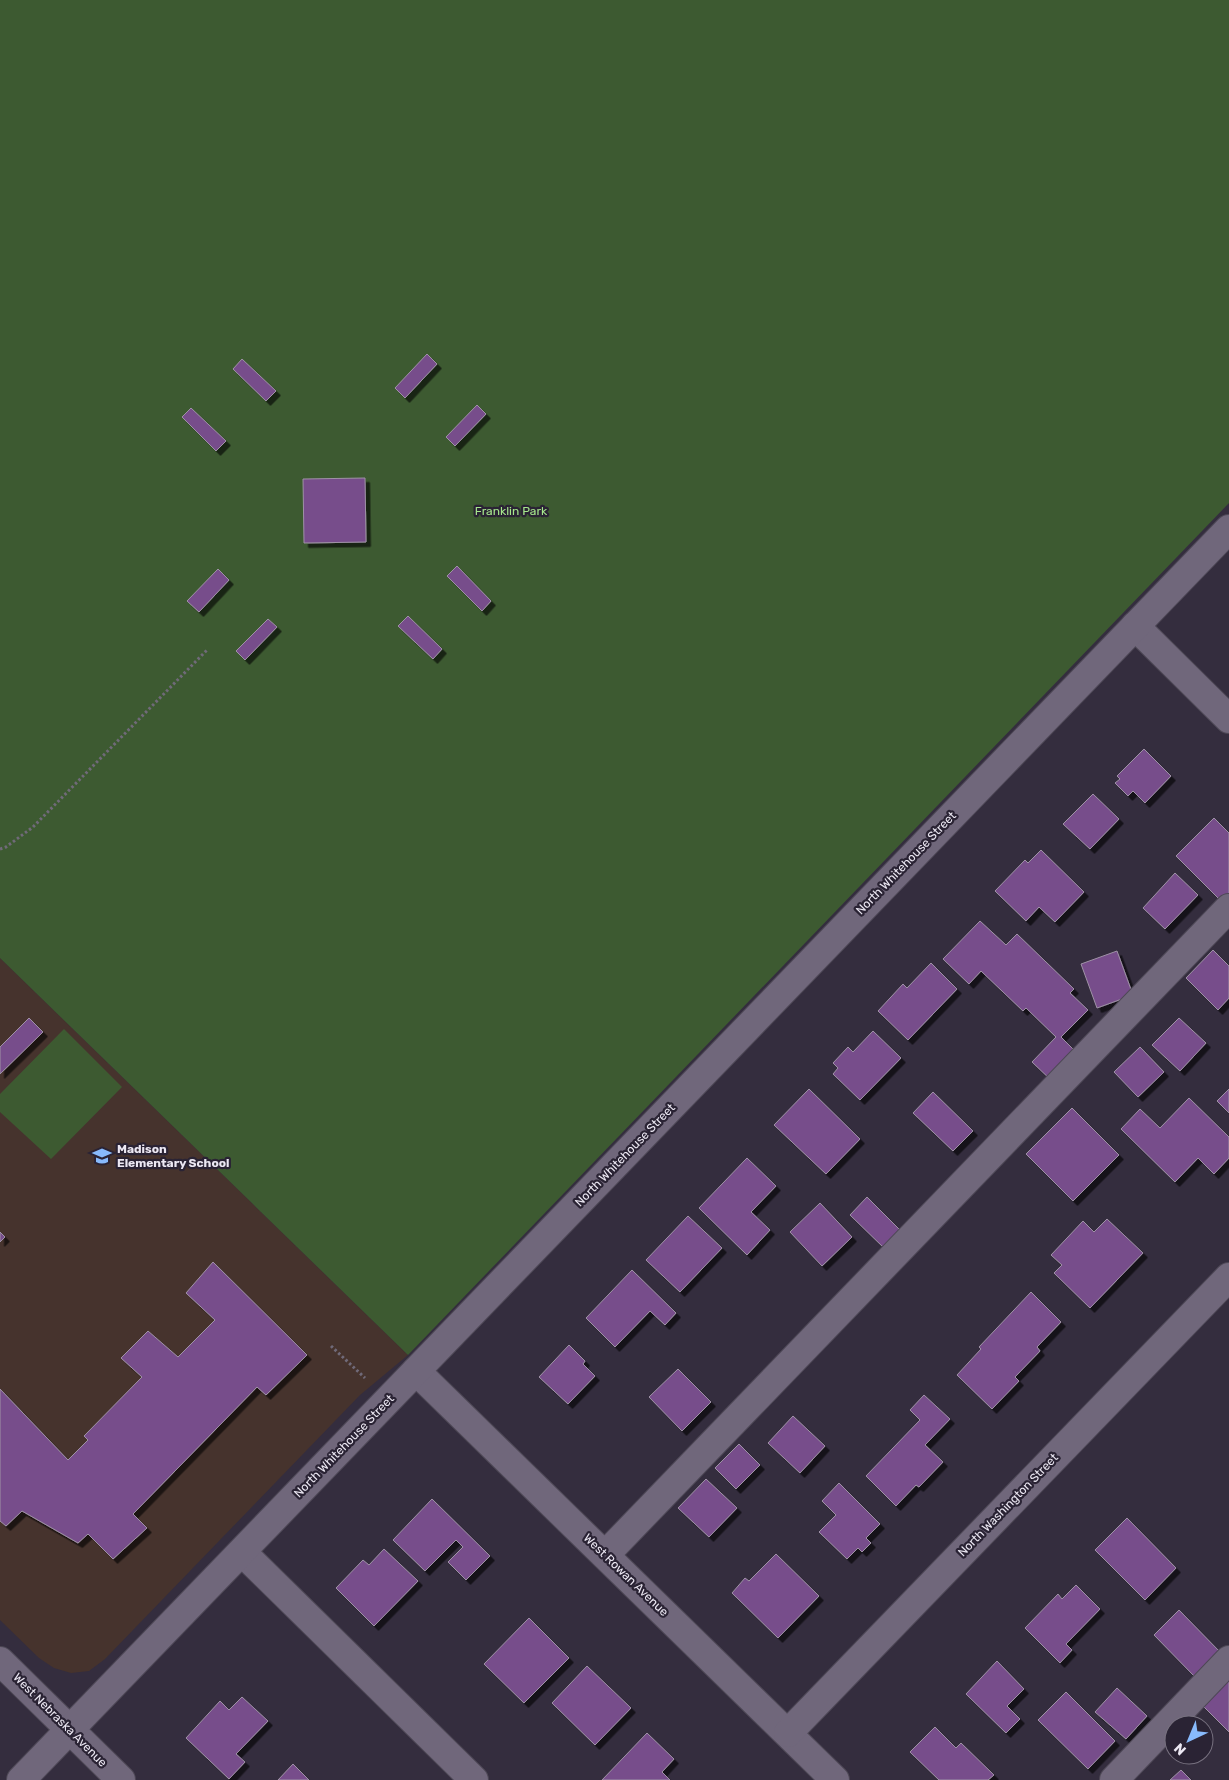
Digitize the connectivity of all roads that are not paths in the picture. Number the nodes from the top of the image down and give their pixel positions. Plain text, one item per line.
1 (1229, 529) edge
2 (1135, 626) junction
3 (1229, 719) edge
4 (1229, 908) edge
5 (1229, 1277) edge
6 (416, 1371) junction
7 (242, 1552) junction
8 (605, 1554) junction
9 (1229, 1660) edge
10 (0, 1661) edge
11 (70, 1729) junction
12 (788, 1733) junction
13 (21, 1780) edge
14 (120, 1780) edge
15 (474, 1780) edge
16 (835, 1780) edge
17 (1114, 1780) edge

1 - 2 street, North Whitehouse Street
2 - 3 street
2 - 6 street, North Whitehouse Street
4 - 8 street
5 - 12 street, North Washington Street
6 - 7 street, North Whitehouse Street
6 - 8 street, West Rowan Avenue
7 - 11 street, North Whitehouse Street
7 - 15 street
8 - 12 street, West Rowan Avenue
9 - 17 street
10 - 11 street, West Nebraska Avenue
11 - 13 street, North Whitehouse Street
11 - 14 street, West Nebraska Avenue
12 - 16 street, West Rowan Avenue

